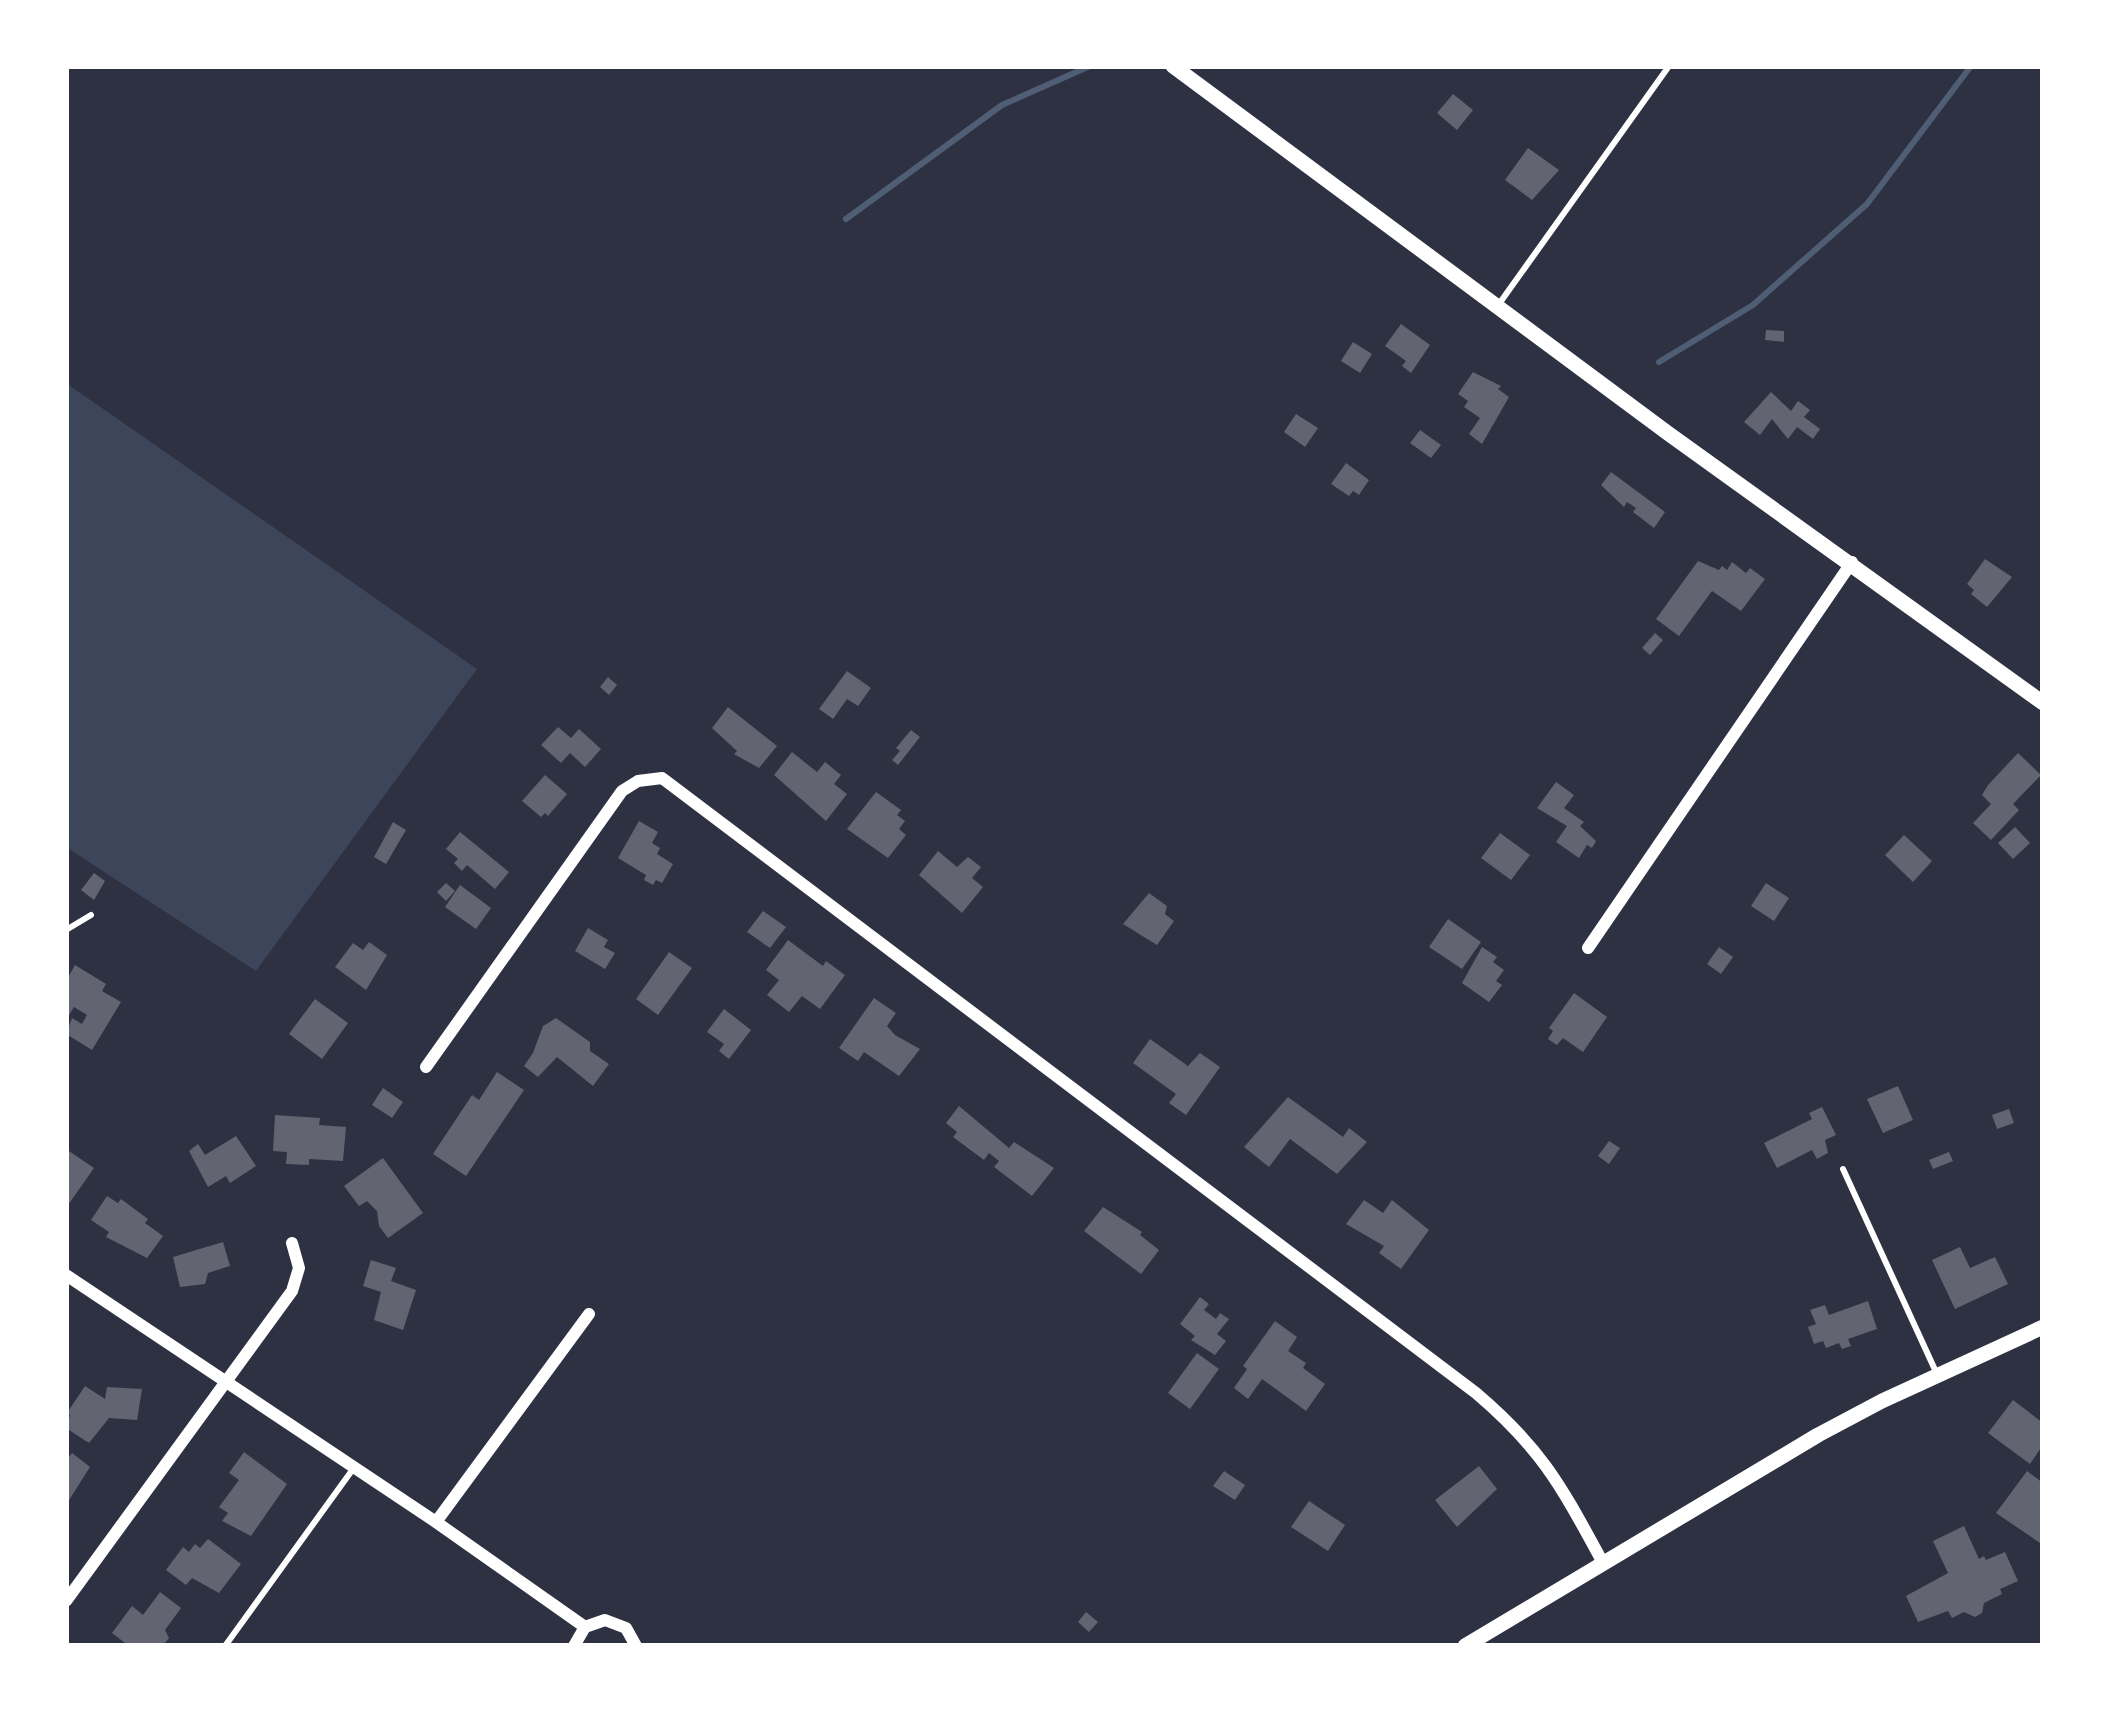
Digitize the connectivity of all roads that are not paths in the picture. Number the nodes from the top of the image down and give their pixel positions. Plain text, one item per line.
1 (1173, 66) edge
2 (1669, 66) edge
3 (1497, 307) junction
4 (1852, 562) junction
5 (2043, 703) edge
6 (92, 915) dead end
7 (66, 930) edge
8 (1588, 948) dead end
9 (426, 1066) dead end
10 (1843, 1169) dead end
11 (292, 1244) dead end
12 (66, 1275) edge
13 (589, 1314) dead end
14 (2043, 1327) edge
15 (1938, 1376) junction
16 (225, 1383) junction
17 (354, 1467) junction
18 (436, 1522) junction
19 (1601, 1562) junction
20 (68, 1595) edge
21 (585, 1627) junction
22 (226, 1646) edge
23 (574, 1646) edge
24 (637, 1646) edge
25 (1466, 1646) edge

1 - 3 street
2 - 3 lane
3 - 4 street
4 - 5 street
4 - 8 street
6 - 7 lane
9 - 19 street
10 - 15 lane
11 - 16 street
12 - 16 street
13 - 18 street
14 - 15 street
15 - 19 street
16 - 17 street
16 - 20 street
17 - 18 street
17 - 22 lane
18 - 21 street
19 - 25 street
21 - 23 street
21 - 24 street

